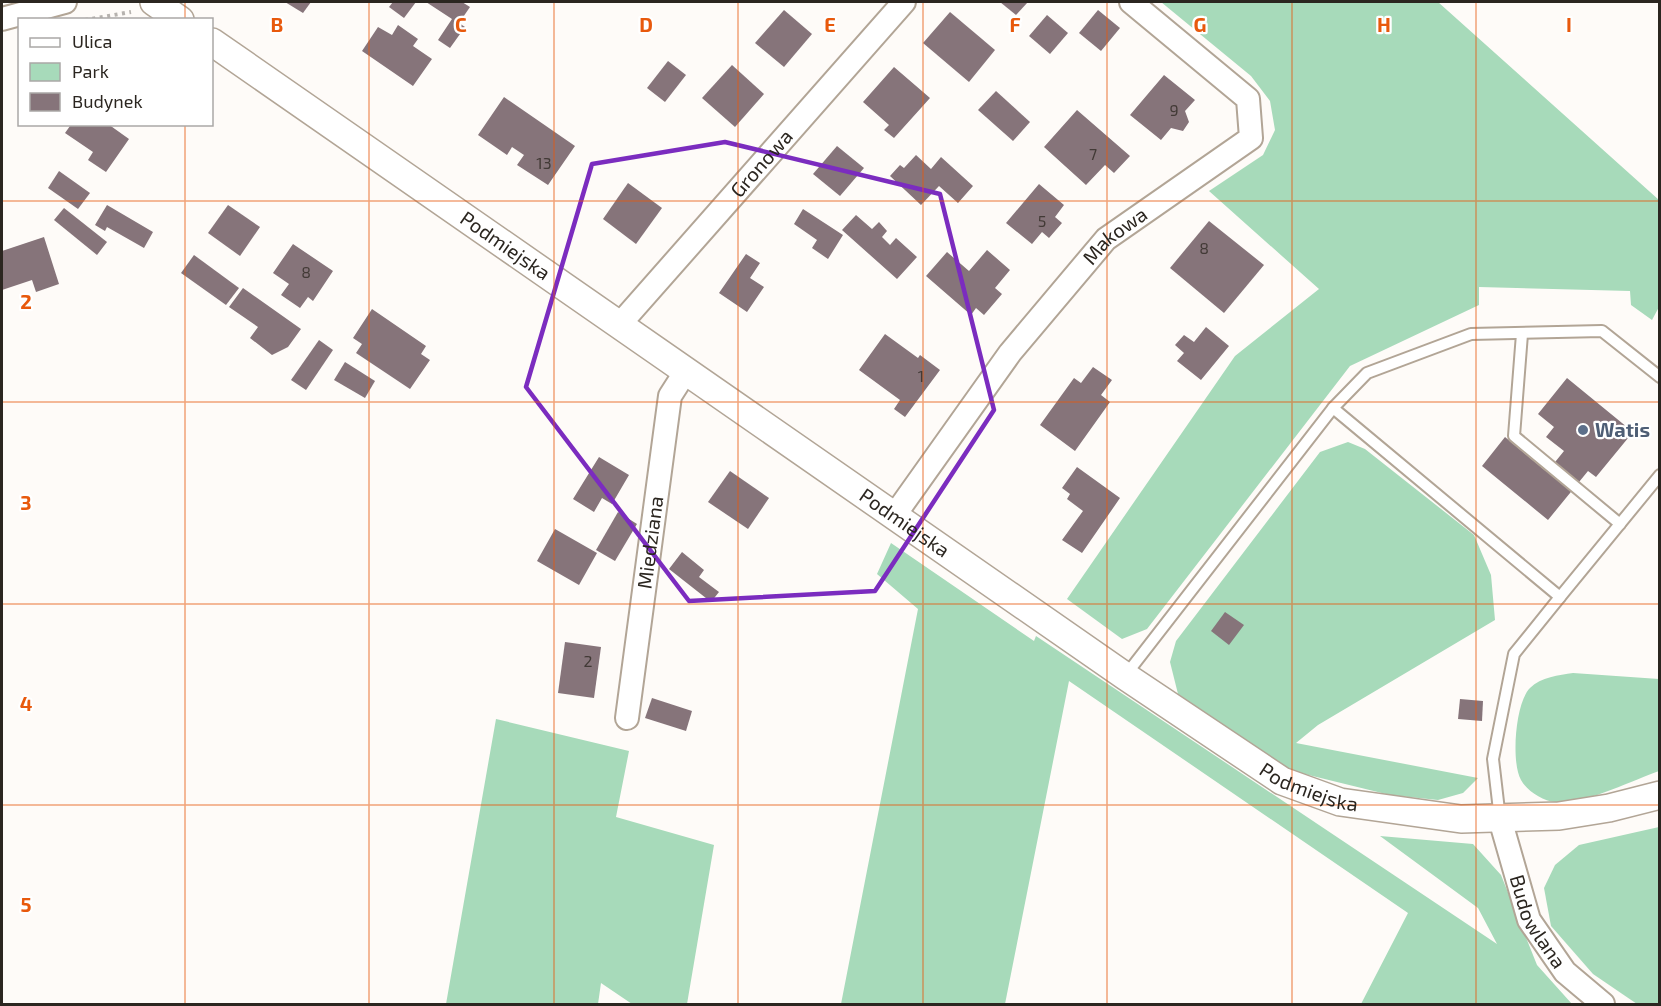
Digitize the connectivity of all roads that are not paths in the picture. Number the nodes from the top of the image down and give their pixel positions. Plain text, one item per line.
1 (65, 2) edge
2 (904, 2) edge
3 (1131, 2) edge
4 (146, 9) edge
5 (174, 18) edge
6 (2, 19) edge
7 (213, 43) edge
8 (620, 324) junction
9 (1522, 334) junction
10 (686, 371) junction
11 (1659, 377) edge
12 (1333, 408) junction
13 (1659, 475) edge
14 (894, 516) junction
15 (1620, 524) junction
16 (1560, 597) junction
17 (1125, 676) junction
18 (627, 717) dead end
19 (1659, 795) edge
20 (1500, 819) junction
21 (1603, 1005) edge

1 - 6 street
2 - 8 street, Gronowa
3 - 14 street, Makowa
4 - 5 street
7 - 8 street, Podmiejska
8 - 10 street, Podmiejska
9 - 11 lane
9 - 12 lane
9 - 15 lane
10 - 14 street, Podmiejska
10 - 18 street, Miedziana
12 - 16 lane
12 - 17 lane
13 - 15 lane
14 - 17 street, Podmiejska
15 - 16 lane
16 - 20 lane
17 - 20 street, Podmiejska
19 - 20 street, Podmiejska
20 - 21 street, Budowlana

